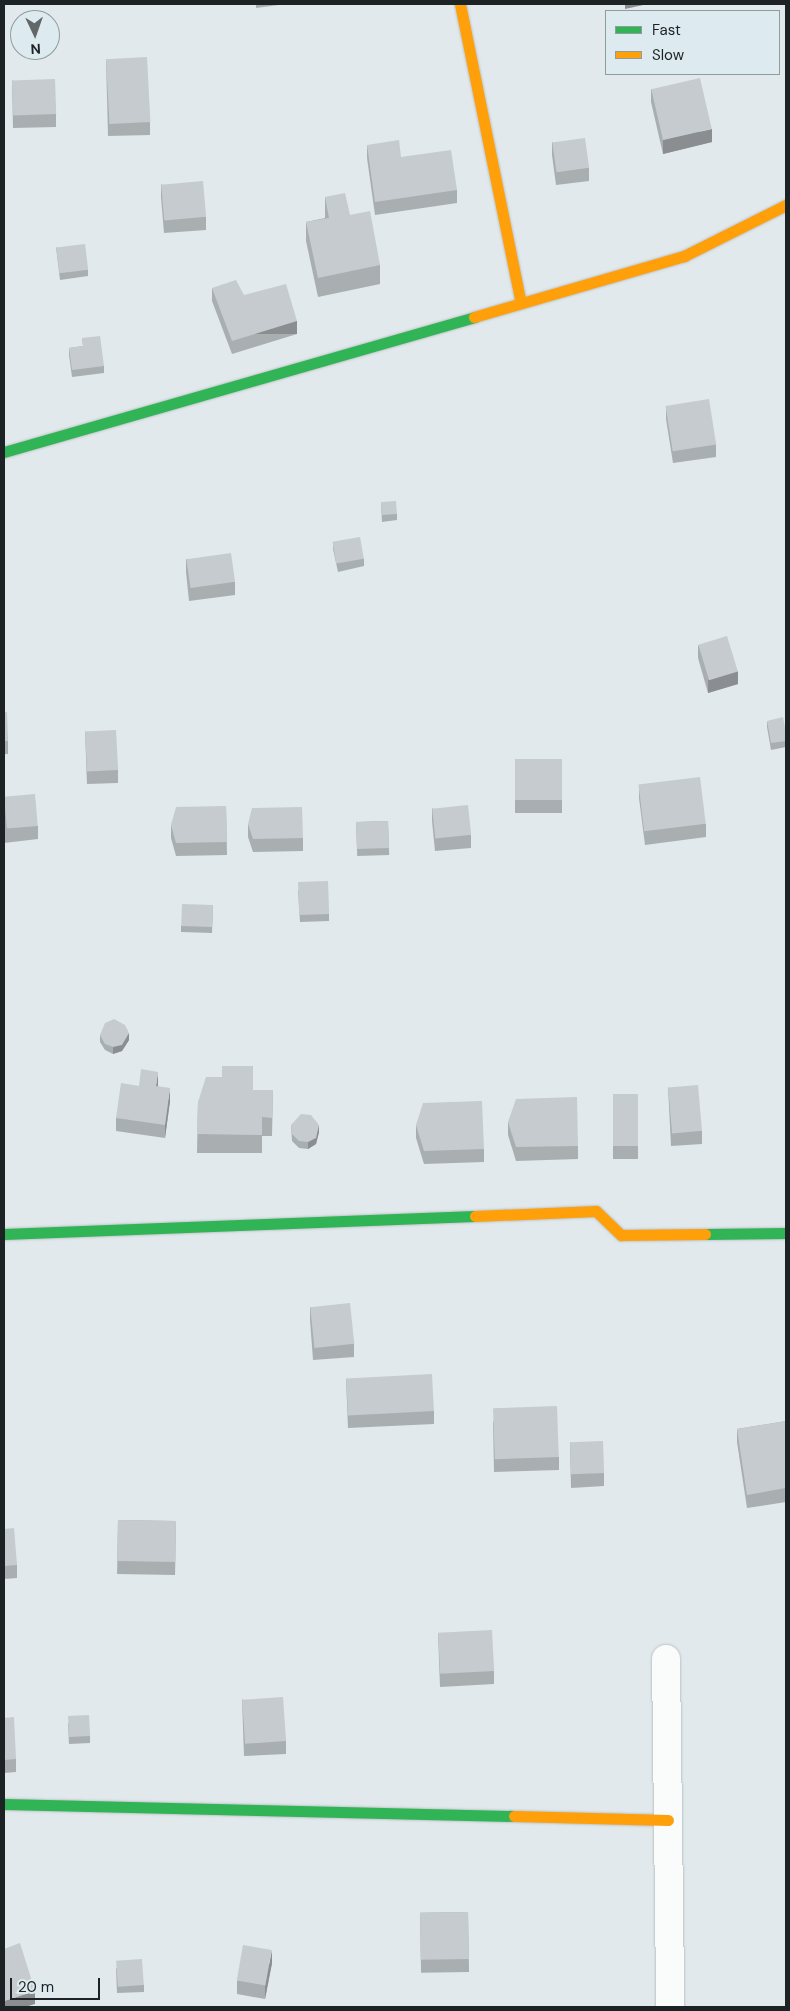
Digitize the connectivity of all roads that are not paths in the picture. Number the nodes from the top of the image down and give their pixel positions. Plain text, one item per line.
1 (460, 4) edge
2 (786, 205) edge
3 (520, 303) junction
4 (4, 452) edge
5 (786, 1233) edge
6 (4, 1234) edge
7 (666, 1659) dead end
8 (4, 1804) edge
9 (668, 1820) junction
10 (670, 2007) edge

1 - 3 street
2 - 3 street
3 - 4 street
5 - 6 street
7 - 9 street
8 - 9 street
9 - 10 street

